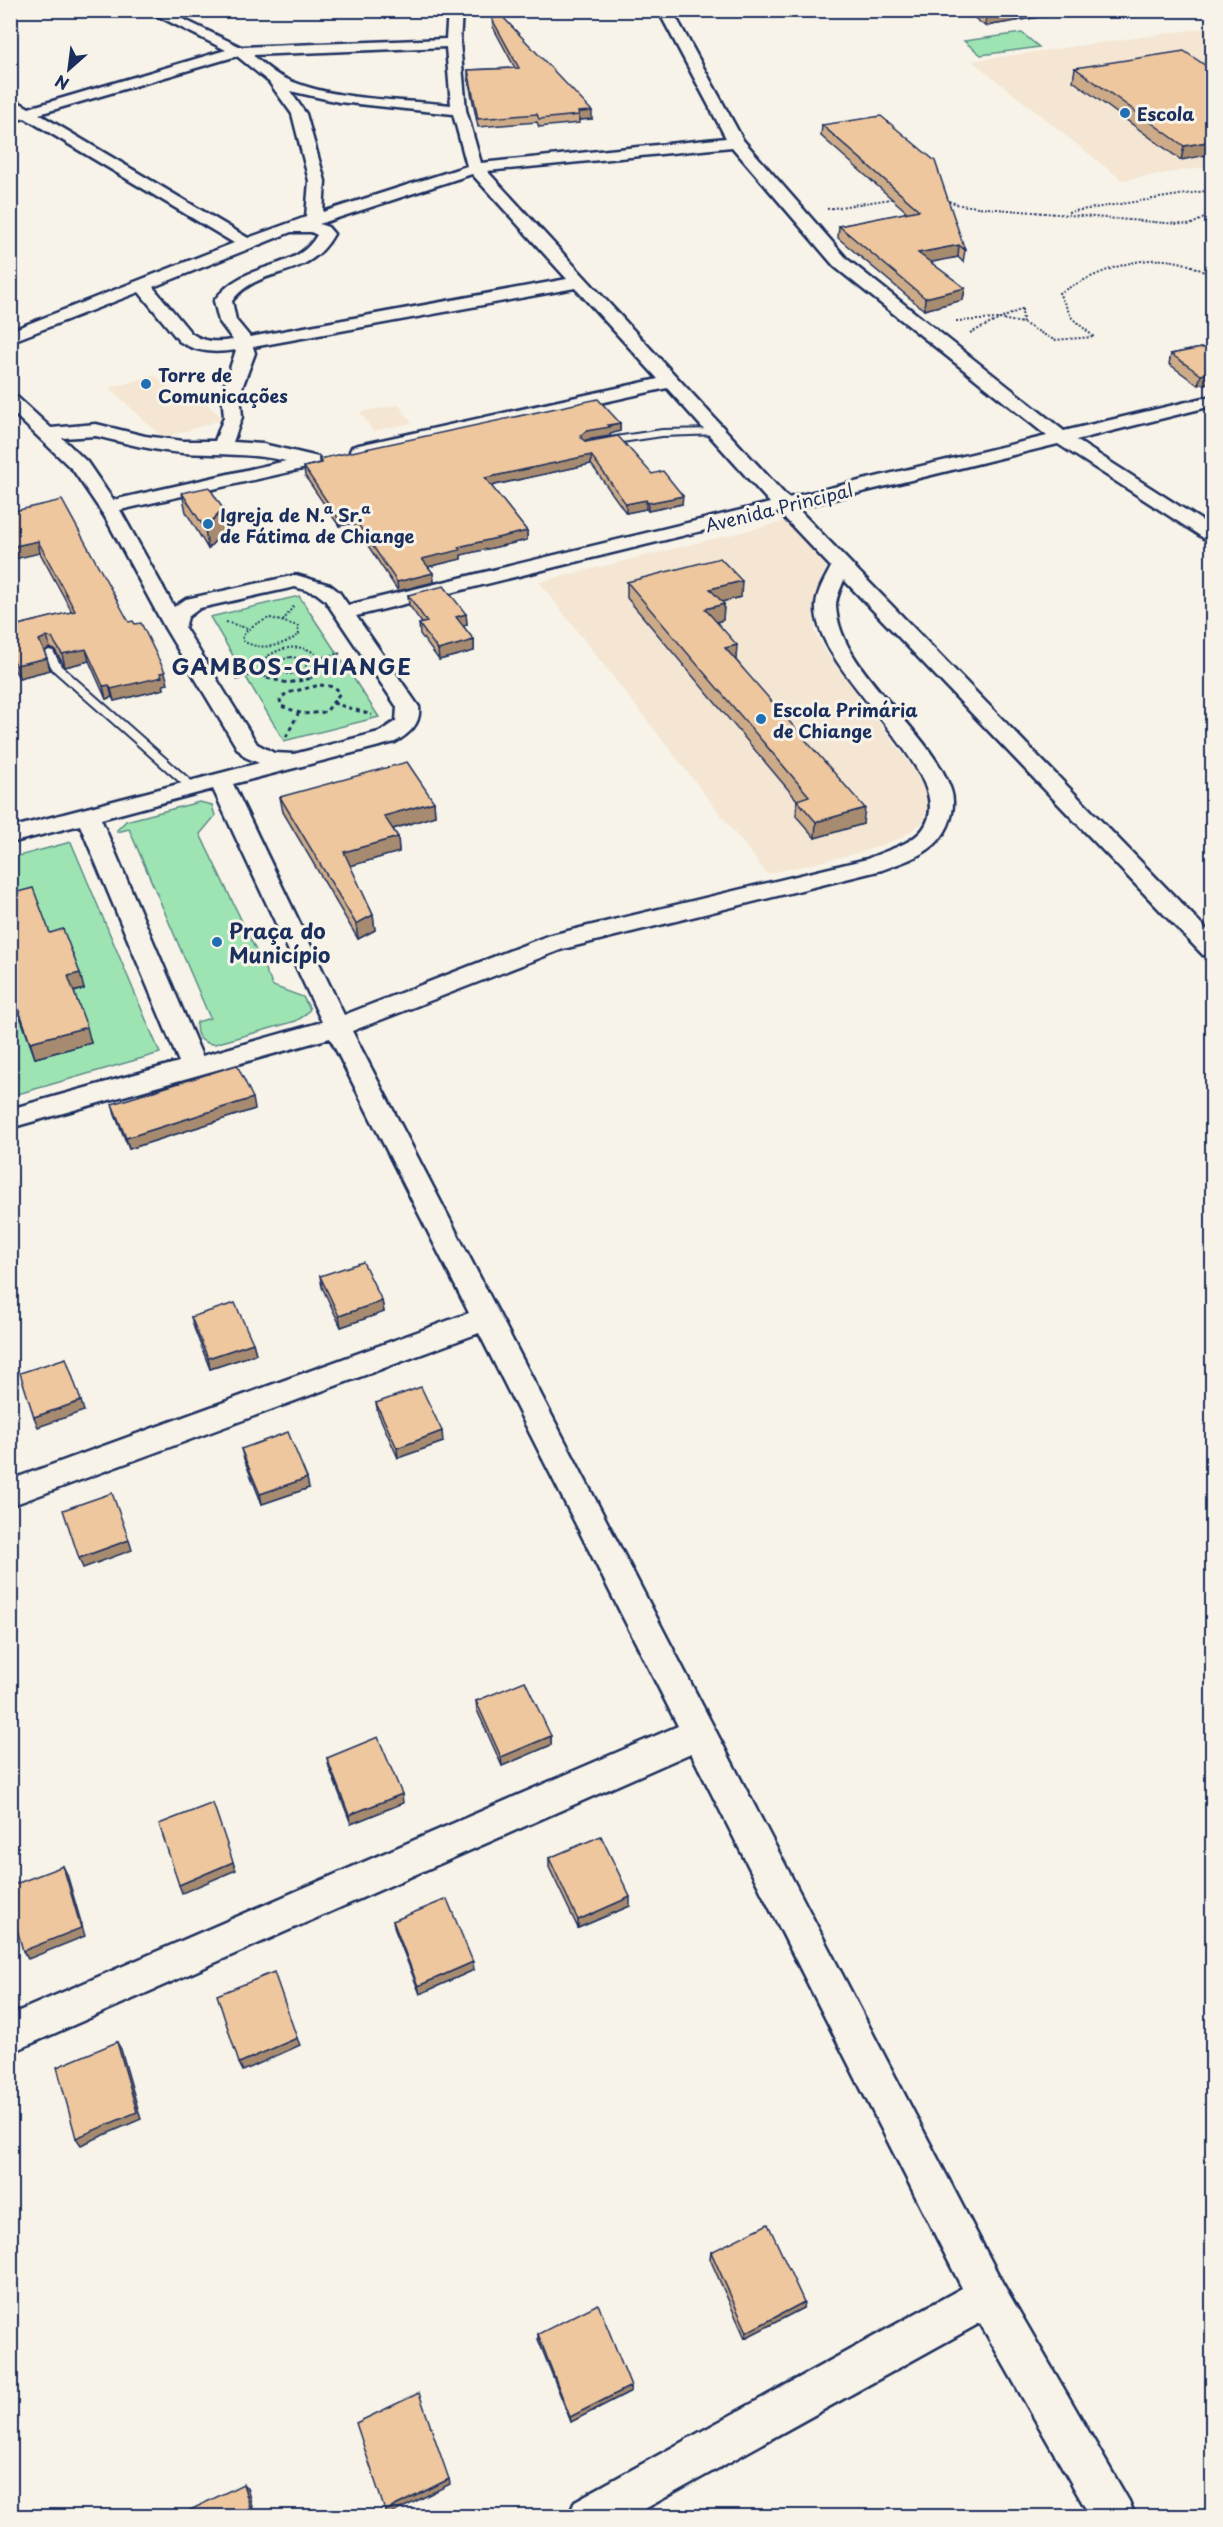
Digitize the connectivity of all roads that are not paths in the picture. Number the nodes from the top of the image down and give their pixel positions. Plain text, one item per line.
1 (152, 10) edge
2 (455, 10) edge
3 (665, 10) edge
4 (453, 43) junction
5 (239, 51) junction
6 (274, 79) junction
7 (10, 103) edge
8 (459, 110) junction
9 (18, 115) edge
10 (736, 142) junction
11 (475, 168) junction
12 (314, 220) junction
13 (285, 229) junction
14 (247, 244) junction
15 (579, 282) junction
16 (142, 285) junction
17 (10, 337) edge
18 (243, 345) junction
19 (671, 382) junction
20 (10, 400) edge
21 (1212, 401) edge
22 (717, 432) junction
23 (48, 434) junction
24 (1061, 438) junction
25 (596, 444) edge
26 (222, 447) junction
27 (311, 461) junction
28 (783, 506) junction
29 (108, 507) junction
30 (1212, 535) edge
31 (842, 566) junction
32 (345, 612) junction
33 (175, 628) junction
34 (49, 653) edge
35 (294, 761) junction
36 (220, 781) junction
37 (194, 788) junction
38 (88, 816) junction
39 (10, 836) edge
40 (1212, 949) edge
41 (337, 1027) junction
42 (194, 1067) junction
43 (10, 1119) edge
44 (486, 1318) junction
45 (10, 1492) edge
46 (699, 1733) junction
47 (10, 2034) edge
48 (988, 2296) junction
49 (590, 2517) edge
50 (1114, 2517) edge

1 - 5 street
2 - 4 street
3 - 10 street
4 - 5 street
4 - 8 street
5 - 6 street
5 - 9 street
6 - 8 street
6 - 12 street
7 - 9 street
8 - 11 street
9 - 14 street
10 - 11 street
10 - 24 street
11 - 12 street
11 - 15 street
12 - 13 street
13 - 14 street
13 - 18 street
14 - 16 street
15 - 18 street
15 - 19 street
16 - 17 street
16 - 18 street
18 - 26 street
19 - 22 street
19 - 27 street
20 - 23 street
21 - 24 street, Avenida Principal
22 - 25 lane
22 - 28 street
23 - 26 street
23 - 29 street
24 - 28 street, Avenida Principal
24 - 30 street
26 - 27 street
27 - 29 street
28 - 31 street
28 - 32 street, Avenida Principal
29 - 33 street
31 - 40 street
31 - 41 street
32 - 33 street
32 - 35 street
33 - 35 street
34 - 37 lane
35 - 36 street
36 - 37 street
36 - 41 street
37 - 38 street
38 - 39 street
38 - 42 street
41 - 42 street
41 - 44 street
42 - 43 street
44 - 45 street
44 - 46 street
46 - 47 street
46 - 48 street
48 - 49 street
48 - 50 street

